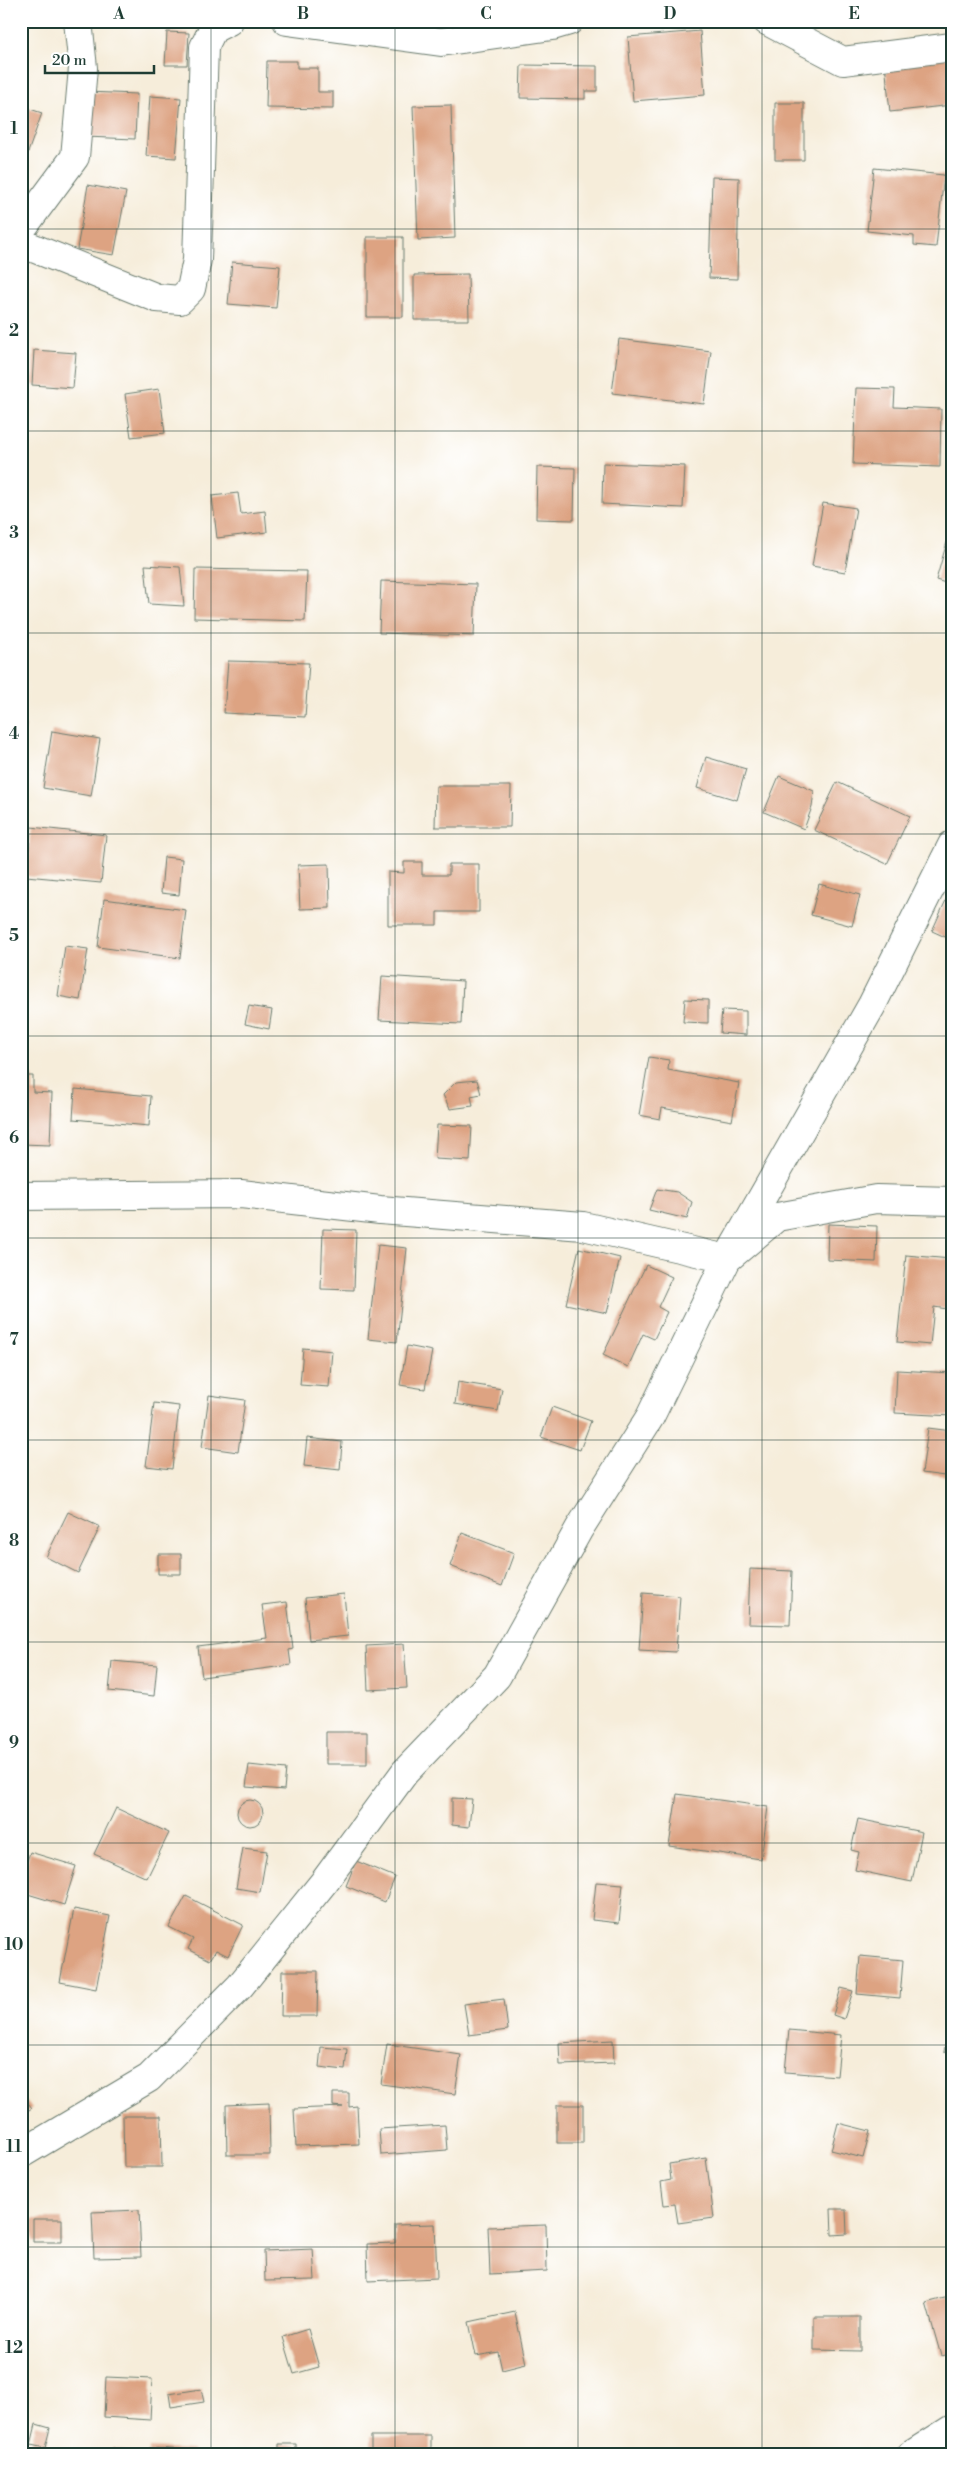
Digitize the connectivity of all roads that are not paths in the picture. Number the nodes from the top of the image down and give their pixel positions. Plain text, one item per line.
1 (78, 21) edge
2 (229, 21) edge
3 (288, 21) edge
4 (569, 21) edge
5 (767, 21) edge
6 (952, 48) edge
7 (21, 230) edge
8 (21, 243) edge
9 (952, 845) edge
10 (21, 1196) edge
11 (952, 1201) edge
12 (727, 1259) junction
13 (21, 2154) edge
14 (952, 2429) edge
15 (911, 2455) edge

1 - 7 street
2 - 8 street
3 - 4 street
5 - 6 street
9 - 12 street
10 - 12 street
11 - 12 street
12 - 13 street
14 - 15 street

